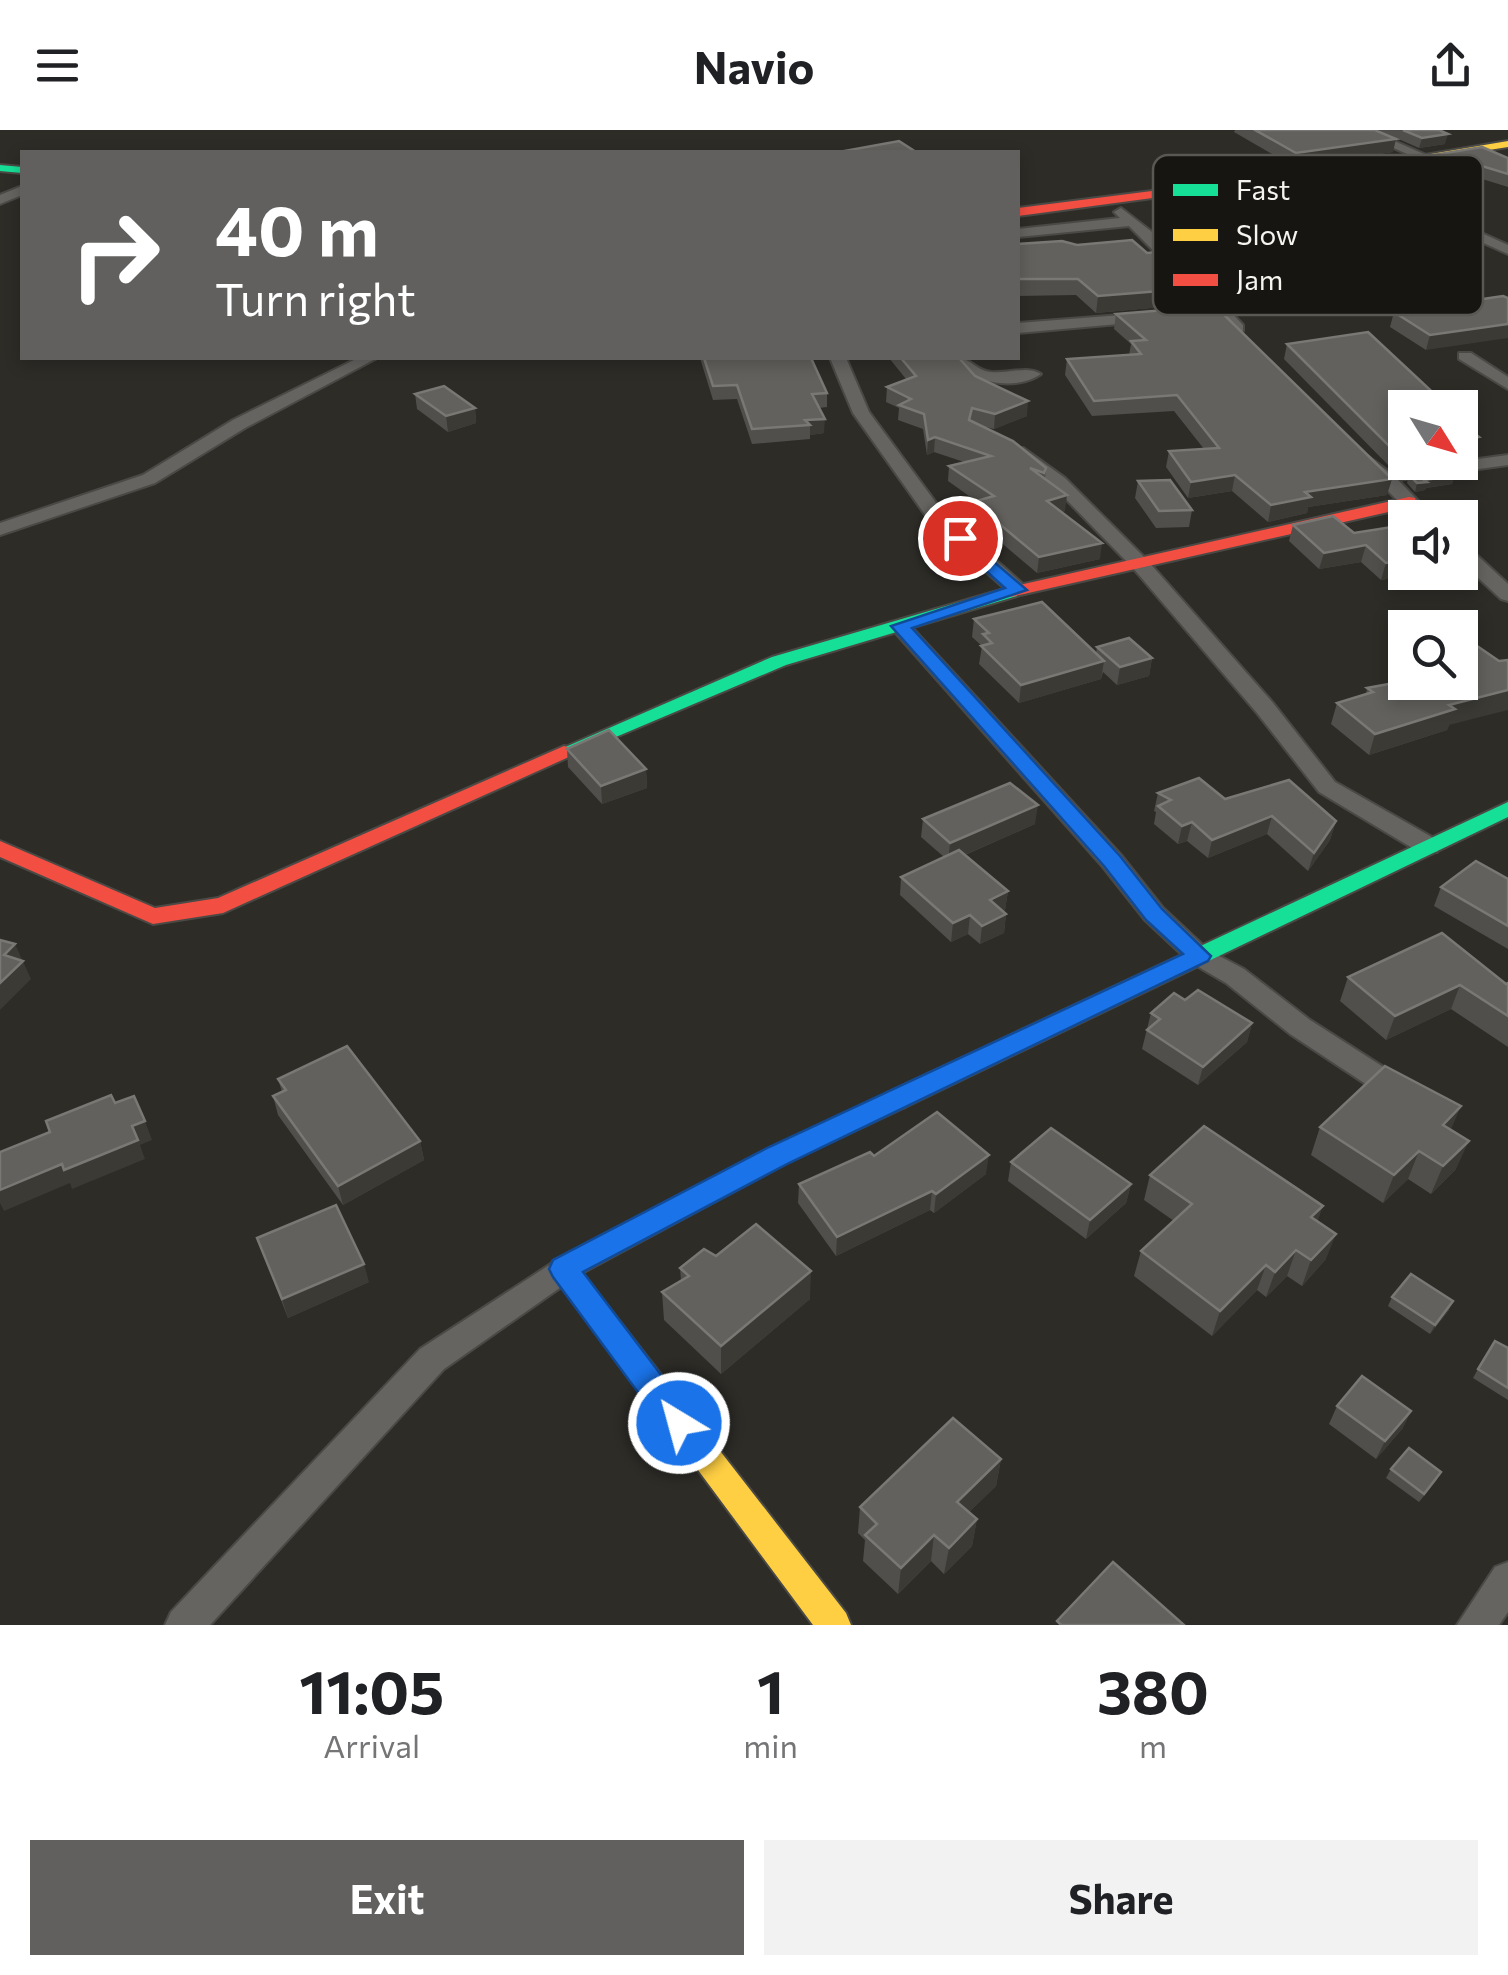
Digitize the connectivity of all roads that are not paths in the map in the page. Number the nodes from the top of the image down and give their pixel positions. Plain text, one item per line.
1 (1359, 130) edge
2 (1503, 145) edge
3 (1420, 155) edge
4 (1445, 155) edge
5 (1459, 155) edge
6 (1153, 197) edge
7 (1020, 212) edge
8 (1153, 212) edge
9 (1127, 216) junction
10 (1020, 222) edge
11 (1020, 234) edge
12 (1483, 239) edge
13 (1153, 243) edge
14 (1508, 250) edge
15 (1223, 315) edge
16 (1164, 316) edge
17 (1020, 328) edge
18 (1244, 335) edge
19 (1465, 356) dead end
20 (365, 360) edge
21 (839, 360) edge
22 (961, 360) edge
23 (1033, 374) dead end
24 (1508, 384) edge
25 (1005, 443) edge
26 (1355, 449) edge
27 (1508, 460) edge
28 (1383, 477) junction
29 (1407, 500) edge
30 (1388, 516) edge
31 (0, 529) edge
32 (1140, 564) junction
33 (1478, 567) edge
34 (1018, 590) junction
35 (1508, 595) edge
36 (900, 626) junction
37 (1508, 809) edge
38 (1428, 846) junction
39 (0, 848) edge
40 (1200, 956) junction
41 (1412, 1099) edge
42 (563, 1269) junction
43 (1508, 1580) edge
44 (184, 1625) edge
45 (834, 1625) edge
46 (1476, 1625) edge

1 - 3 street
2 - 4 street
2 - 5 street
6 - 7 street
8 - 9 street
9 - 10 street
9 - 11 street
9 - 13 street
12 - 14 street
15 - 18 street
16 - 17 street
19 - 24 street
20 - 31 street
21 - 34 street
22 - 23 street
25 - 32 street
26 - 28 street
27 - 28 street
28 - 29 street
30 - 32 street
32 - 34 street
32 - 38 street
33 - 35 street
34 - 36 street
36 - 39 street
36 - 40 street
37 - 38 street
38 - 40 street
40 - 41 street
40 - 42 street
42 - 44 street
42 - 45 street
43 - 46 street

